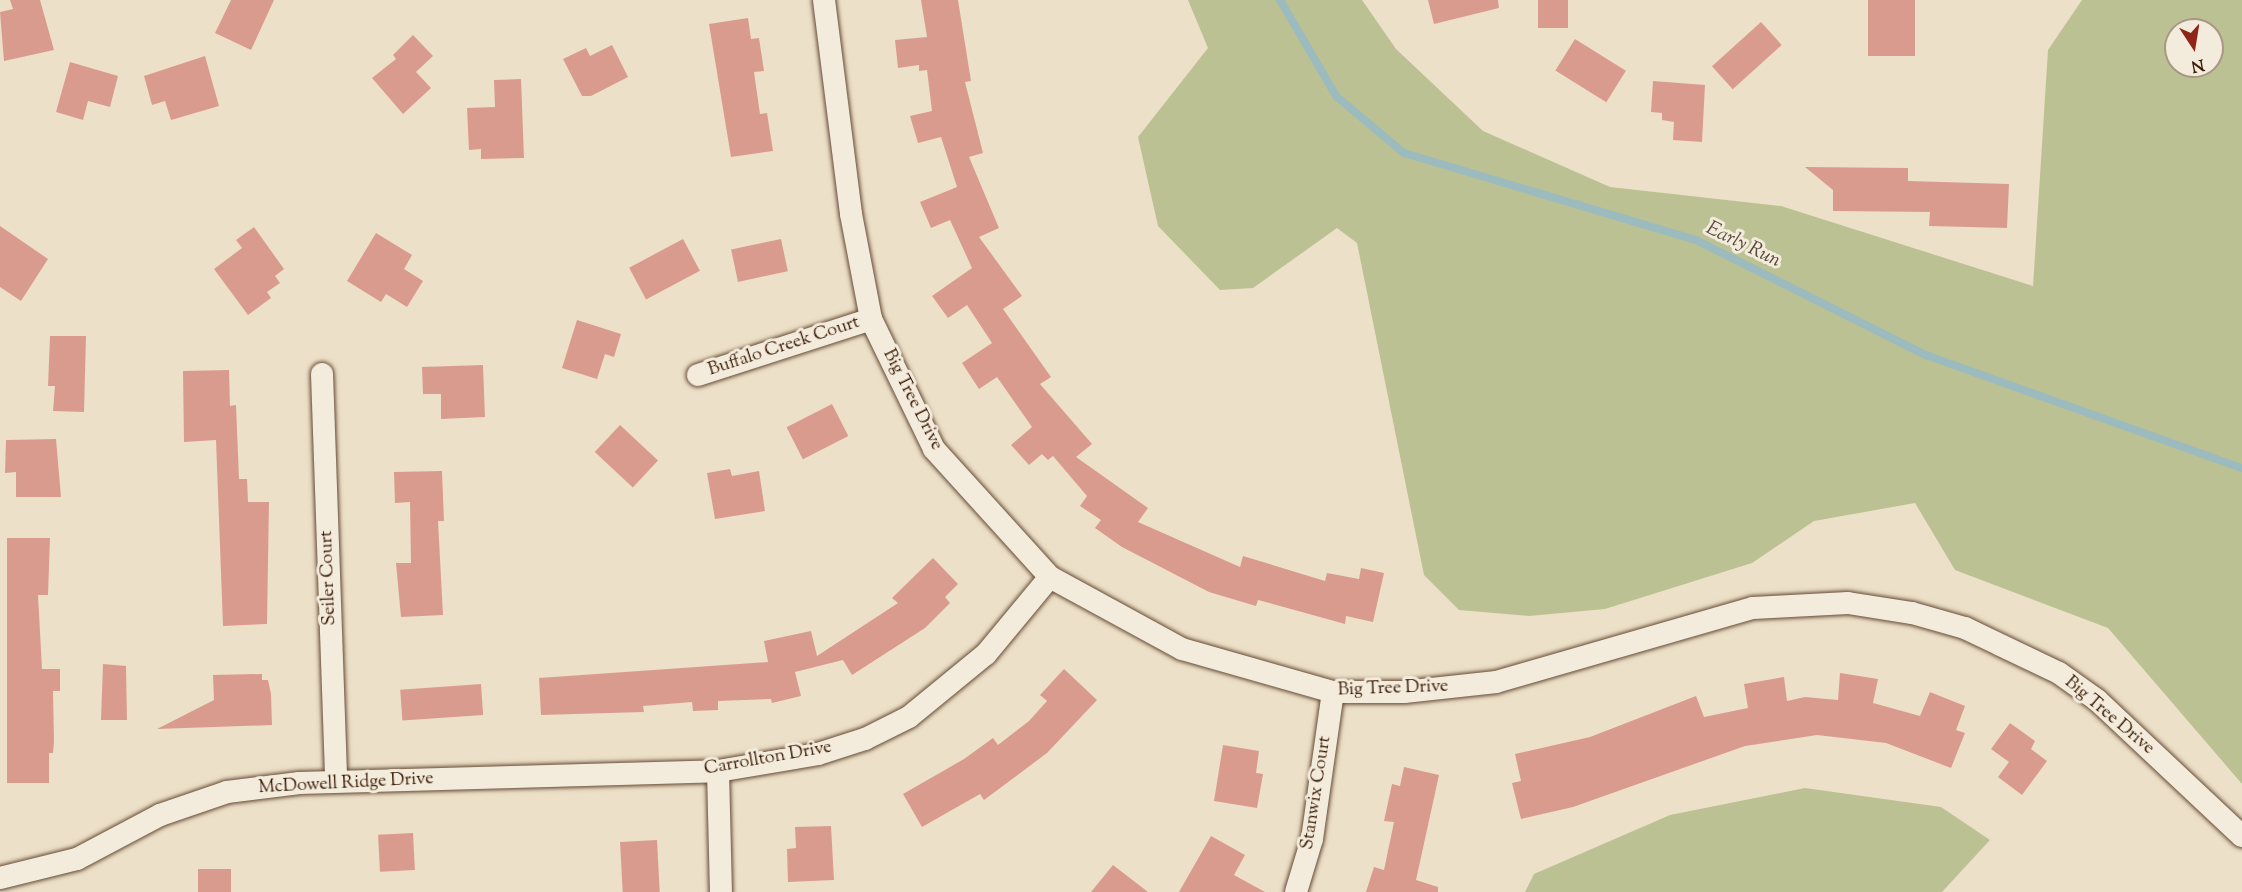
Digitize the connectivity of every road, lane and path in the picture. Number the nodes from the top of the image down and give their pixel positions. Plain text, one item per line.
1 (824, 0) edge
2 (871, 319) junction
3 (322, 374) dead end
4 (698, 375) dead end
5 (1050, 577) junction
6 (1333, 692) junction
7 (718, 771) junction
8 (529, 777) joint
9 (336, 782) junction
10 (2242, 836) edge
11 (0, 878) edge
12 (721, 892) edge
13 (1296, 892) edge

1 - 2 street, Big Tree Drive
2 - 4 street, Buffalo Creek Court
2 - 5 street, Big Tree Drive
3 - 9 street, Seiler Court
5 - 6 street, Big Tree Drive
5 - 7 street, Carrollton Drive
6 - 10 street, Big Tree Drive
6 - 13 street, Stanwix Court
7 - 8 street, Carrollton Drive
7 - 12 street
8 - 9 street, McDowell Ridge Drive
9 - 11 street, McDowell Ridge Drive

